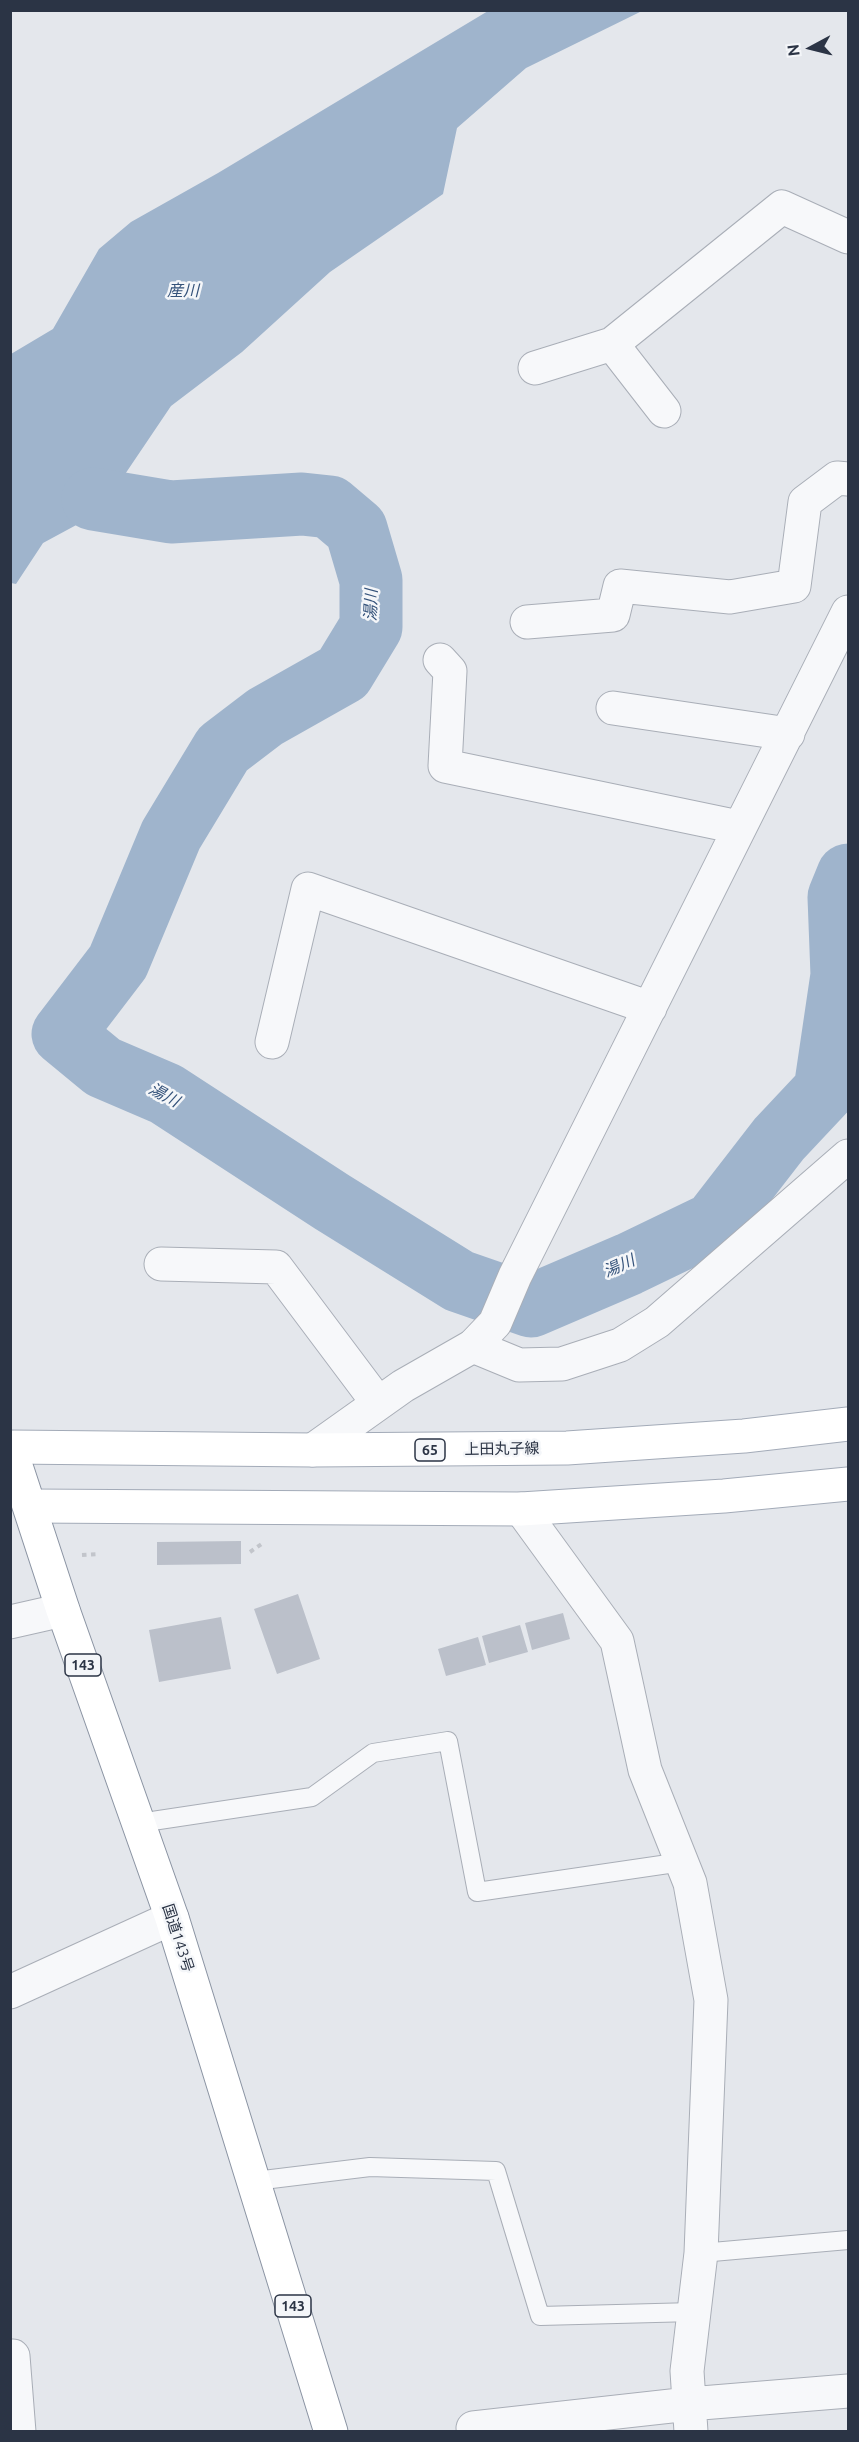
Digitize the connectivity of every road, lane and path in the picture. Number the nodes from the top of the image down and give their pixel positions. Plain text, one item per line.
1 (849, 237) edge
2 (612, 344) junction
3 (535, 368) dead end
4 (664, 411) dead end
5 (849, 478) edge
6 (849, 612) edge
7 (527, 622) dead end
8 (440, 660) dead end
9 (613, 708) dead end
10 (788, 734) junction
11 (738, 827) junction
12 (650, 1008) junction
13 (272, 1042) dead end
14 (849, 1156) edge
15 (161, 1264) dead end
16 (473, 1346) junction
17 (378, 1403) junction
18 (849, 1424) edge
19 (10, 1448) edge
20 (313, 1450) junction
21 (849, 1484) edge
22 (20, 1506) edge
23 (522, 1509) junction
24 (63, 1610) junction
25 (10, 1622) edge
26 (140, 1823) junction
27 (682, 1862) junction
28 (172, 1918) junction
29 (10, 1992) edge
30 (255, 2181) junction
31 (849, 2240) edge
32 (702, 2253) junction
33 (694, 2312) junction
34 (13, 2356) dead end
35 (849, 2391) edge
36 (690, 2418) edge
37 (16, 2431) edge
38 (331, 2432) edge
39 (474, 2432) edge

1 - 2 street
2 - 3 street
2 - 4 street
5 - 7 street
6 - 10 street
8 - 11 street
9 - 10 street
10 - 11 street
11 - 12 street
12 - 13 street
12 - 16 street
14 - 16 street
15 - 17 street
16 - 17 street
17 - 20 street
18 - 20 main road, 上田丸子線 / 65
19 - 20 main road, 上田丸子線 / 65
19 - 22 main road, 国道143号 / 143
21 - 23 main road
22 - 23 main road
22 - 24 main road, 国道143号 / 143
23 - 27 street
24 - 25 street
24 - 26 main road, 国道143号 / 143
26 - 27 lane
26 - 28 main road, 国道143号 / 143
27 - 32 street
28 - 29 street
28 - 30 main road, 国道143号 / 143
30 - 33 lane
30 - 38 main road, 国道143号 / 143
31 - 32 lane
32 - 33 street
33 - 36 street
34 - 37 street
35 - 36 street
36 - 39 street

